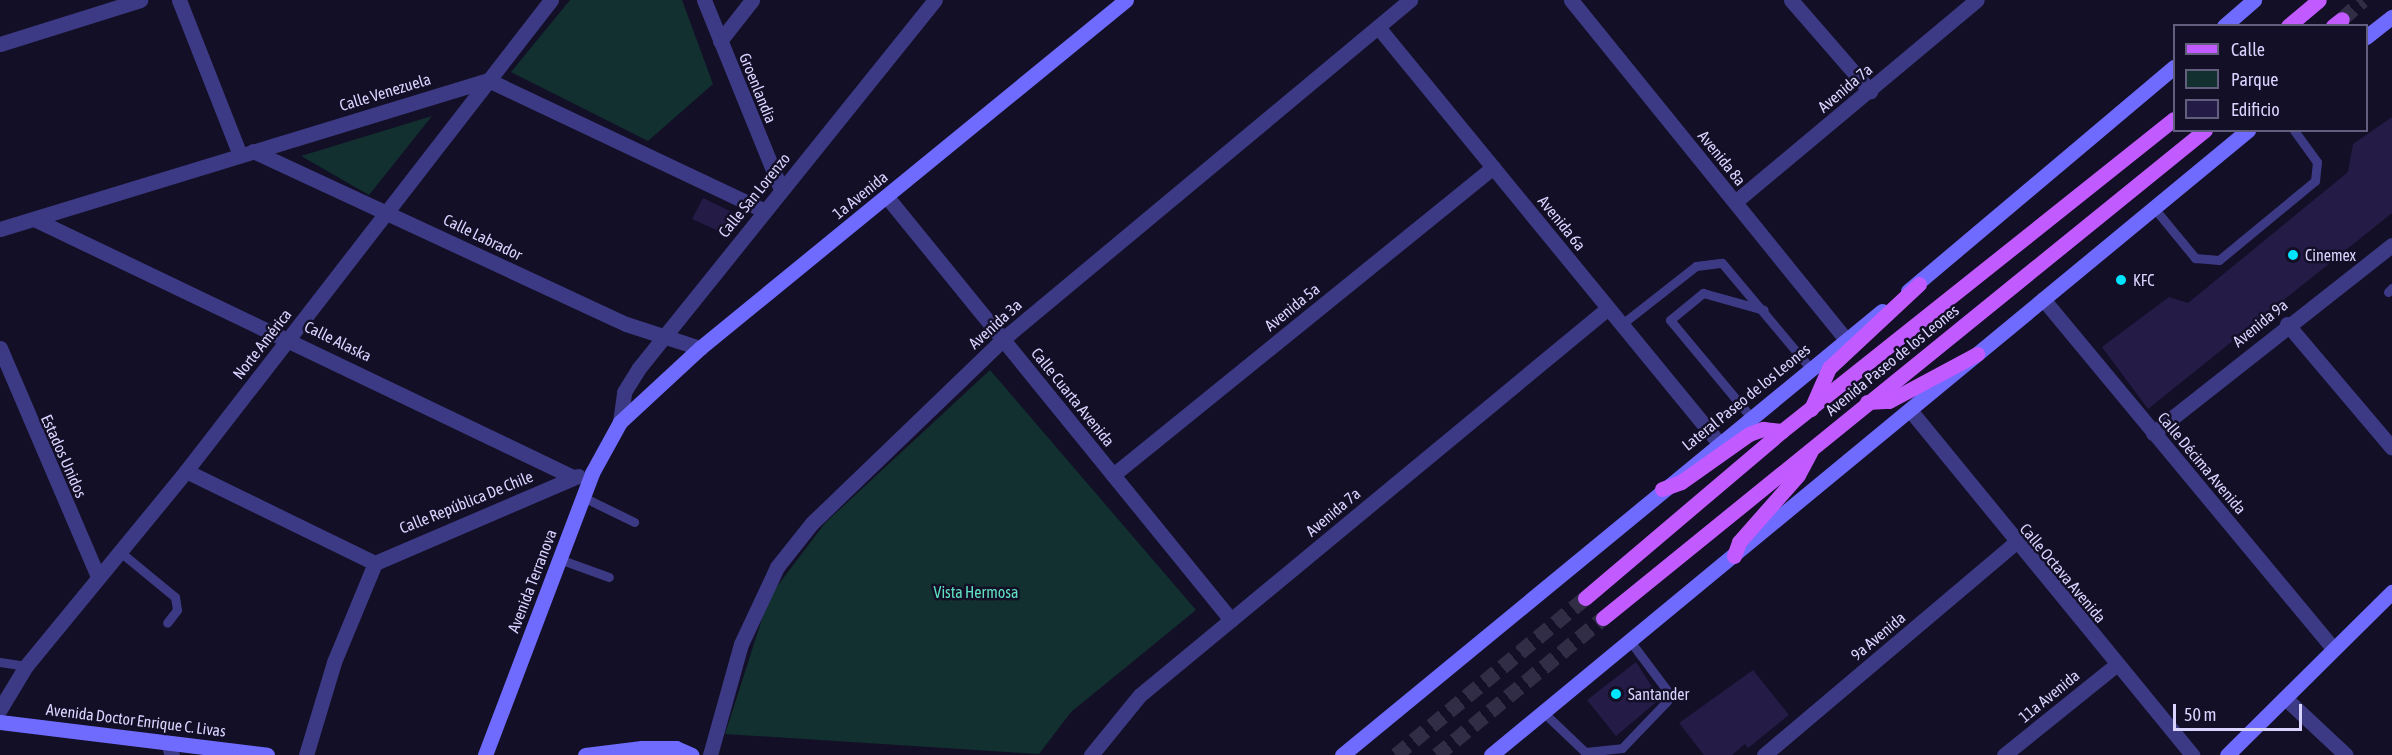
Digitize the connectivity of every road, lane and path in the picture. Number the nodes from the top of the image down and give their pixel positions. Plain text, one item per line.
1 (140, 0) edge
2 (178, 0) edge
3 (551, 0) edge
4 (704, 0) edge
5 (752, 0) edge
6 (935, 0) edge
7 (1126, 0) edge
8 (1410, 0) edge
9 (1571, 0) edge
10 (1791, 0) edge
11 (1977, 0) edge
12 (2254, 0) edge
13 (2319, 0) edge
14 (2392, 17) edge
15 (2226, 24) edge
16 (2290, 24) edge
17 (1378, 27) junction
18 (2368, 36) edge
19 (720, 41) junction
20 (0, 44) edge
21 (2173, 70) edge
22 (488, 80) junction
23 (1870, 91) junction
24 (2173, 121) edge
25 (2203, 132) edge
26 (2246, 132) edge
27 (2295, 132) edge
28 (247, 153) junction
29 (1493, 167) junction
30 (781, 190) junction
31 (887, 197) junction
32 (1735, 202) junction
33 (2154, 208) junction
34 (386, 209) junction
35 (765, 211) junction
36 (34, 219) junction
37 (0, 229) edge
38 (2392, 245) edge
39 (1919, 284) junction
40 (2043, 299) junction
41 (1608, 308) junction
42 (1764, 310) junction
43 (1622, 324) junction
44 (2287, 324) junction
45 (663, 335) junction
46 (291, 337) junction
47 (1003, 339) junction
48 (1846, 339) junction
49 (0, 348) edge
50 (700, 348) junction
51 (1977, 354) junction
52 (1810, 368) junction
53 (1867, 402) junction
54 (1811, 409) junction
55 (1910, 410) junction
56 (1750, 416) junction
57 (620, 422) junction
58 (1782, 431) junction
59 (2153, 433) junction
60 (1718, 442) junction
61 (1813, 446) junction
62 (2392, 448) edge
63 (186, 471) junction
64 (592, 473) junction
65 (1113, 475) junction
66 (573, 477) junction
67 (1662, 489) junction
68 (583, 497) junction
69 (634, 522) dead end
70 (2015, 543) junction
71 (119, 551) junction
72 (1734, 556) junction
73 (559, 559) junction
74 (375, 563) junction
75 (98, 578) junction
76 (609, 578) dead end
77 (2392, 592) edge
78 (1585, 598) tunnel mouth
79 (1603, 618) tunnel mouth
80 (1231, 620) junction
81 (167, 623) dead end
82 (1630, 641) junction
83 (2334, 649) junction
84 (0, 662) edge
85 (2116, 665) junction
86 (26, 666) junction
87 (2285, 698) junction
88 (0, 709) edge
89 (1543, 712) junction
90 (0, 723) edge
91 (170, 749) edge
92 (675, 752) edge
93 (267, 755) edge
94 (306, 755) edge
95 (485, 755) edge
96 (585, 755) edge
97 (692, 755) edge
98 (710, 755) edge
99 (1091, 755) edge
100 (1342, 755) edge
101 (1491, 755) edge
102 (1764, 755) edge
103 (2004, 755) edge
104 (2192, 755) edge
105 (2227, 755) edge
106 (2346, 755) edge

1 - 20 street
2 - 28 street
3 - 22 street, Norte América
4 - 19 street, Groenlandia
5 - 19 street
6 - 30 street, Calle San Lorenzo
7 - 31 street, 1a Avenida
8 - 17 street, Avenida 3a
9 - 32 street, Avenida 8a
10 - 23 street
11 - 23 street, Avenida 7a
12 - 15 street
13 - 16 main road
14 - 18 street
17 - 29 street, Avenida 6a
17 - 47 street, Avenida 3a
19 - 30 street, Groenlandia
21 - 39 street, Lateral Paseo de los Leones
22 - 28 street, Calle Venezuela
22 - 34 street, Norte América
22 - 35 street
23 - 32 street, Avenida 7a
24 - 54 main road, Avenida Paseo de los Leones
25 - 53 main road, Avenida Paseo de los Leones
26 - 33 street
27 - 33 lane
28 - 34 street, Calle Labrador
28 - 36 street, Calle Venezuela
29 - 41 street, Avenida 6a
29 - 65 street, Avenida 5a
30 - 35 street, Calle San Lorenzo
31 - 47 street, Calle Cuarta Avenida
31 - 50 street, 1a Avenida
32 - 48 street, Avenida 8a
33 - 40 street
34 - 45 street, Calle Labrador
34 - 46 street, Norte América
35 - 45 street, Calle San Lorenzo
36 - 37 street, Calle Venezuela
36 - 46 street, Calle Alaska
38 - 44 street, Avenida 9a
39 - 48 street, Lateral Paseo de los Leones
39 - 54 main road
40 - 51 street
40 - 59 street, Calle Décima Avenida
41 - 43 street, Avenida 6a
41 - 80 street, Avenida 7a
42 - 43 lane
42 - 52 lane
42 - 56 lane
43 - 60 street, Avenida 6a
44 - 59 street, Avenida 9a
44 - 62 street
45 - 50 street, Calle Labrador
45 - 57 street, Calle San Lorenzo
46 - 63 street, Norte América
46 - 66 street, Calle Alaska
47 - 65 street, Calle Cuarta Avenida
47 - 98 street, Avenida 3a
48 - 52 street, Lateral Paseo de los Leones
49 - 75 street, Estados Unidos
50 - 57 street, 1a Avenida
51 - 53 main road
51 - 55 street
52 - 56 street, Lateral Paseo de los Leones
53 - 61 main road, Avenida Paseo de los Leones
54 - 58 main road, Avenida Paseo de los Leones
55 - 70 street, Calle Octava Avenida
55 - 72 street
56 - 60 street, Lateral Paseo de los Leones
57 - 64 street, Avenida Terranova
58 - 67 main road
58 - 78 main road, Avenida Paseo de los Leones
59 - 83 street, Calle Décima Avenida
60 - 67 street, Lateral Paseo de los Leones
61 - 72 main road
61 - 79 main road, Avenida Paseo de los Leones
63 - 71 street, Norte América
63 - 74 street
64 - 66 street
64 - 68 street, Avenida Terranova
65 - 80 street, Calle Cuarta Avenida
66 - 74 street, Calle República De Chile
67 - 100 street, Lateral Paseo de los Leones
68 - 69 lane
68 - 73 street, Avenida Terranova
70 - 85 street, Calle Octava Avenida
70 - 102 street, 9a Avenida
71 - 75 street, Norte América
71 - 81 lane
72 - 82 street
73 - 76 lane
73 - 95 street, Avenida Terranova
74 - 94 street
75 - 86 street, Norte América
77 - 83 street
80 - 99 street, Avenida 7a
82 - 89 street
82 - 89 lane
83 - 87 street
84 - 86 lane
85 - 103 street, 11a Avenida
85 - 104 street, Calle Octava Avenida
86 - 88 street, Norte América
87 - 105 street
87 - 106 street
89 - 101 street
90 - 91 street, Avenida Doctor Enrique C. Livas
91 - 93 street, Avenida Doctor Enrique C. Livas
92 - 96 street
92 - 97 street

